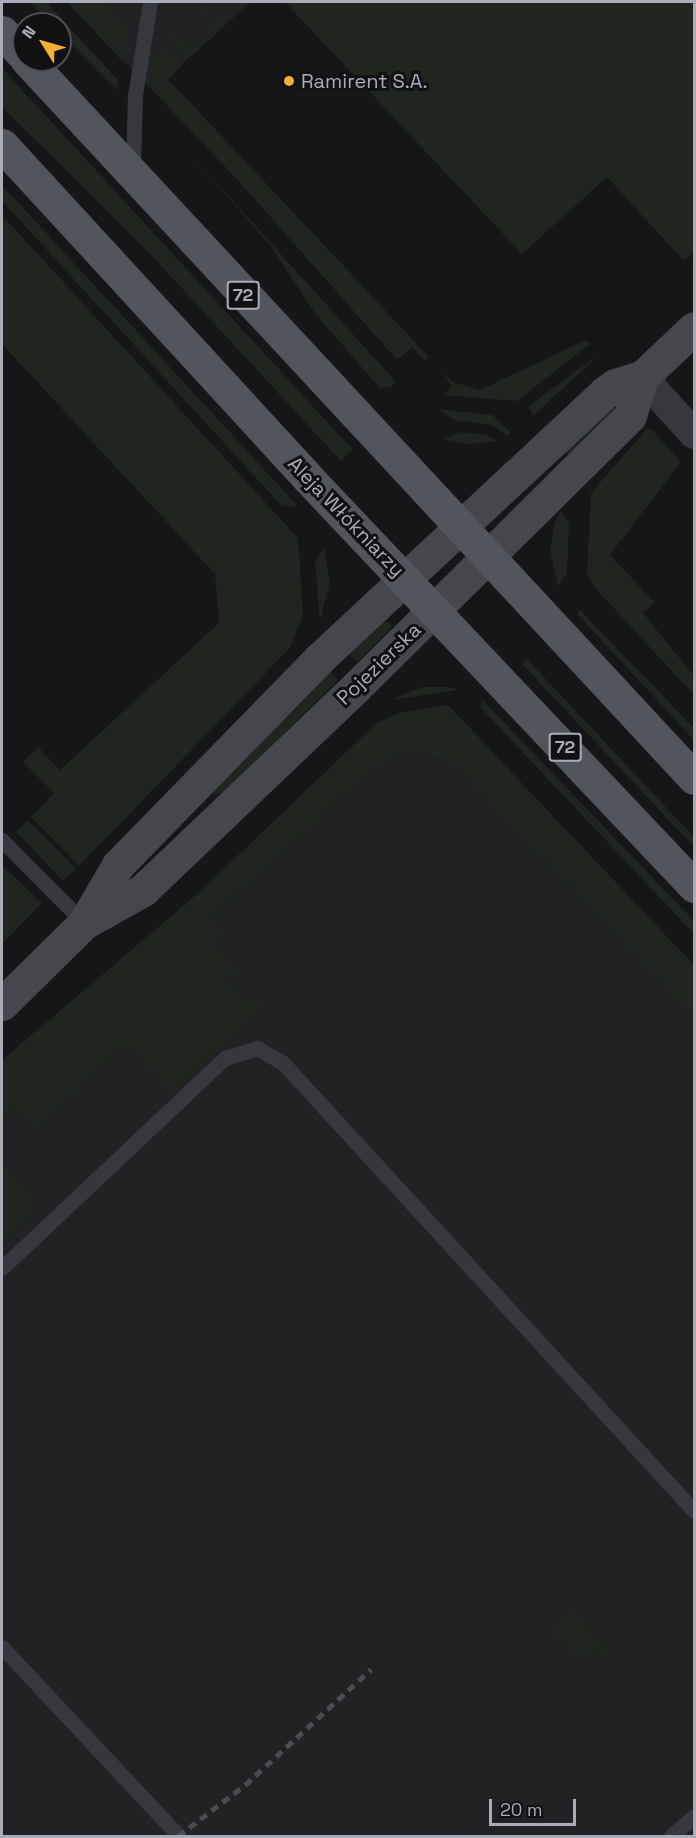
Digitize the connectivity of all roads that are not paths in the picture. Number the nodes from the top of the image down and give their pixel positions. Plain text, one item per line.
1 (150, 2) edge
2 (38, 72) edge
3 (2, 145) edge
4 (133, 175) junction
5 (694, 328) edge
6 (642, 377) junction
7 (694, 434) edge
8 (459, 528) junction
9 (487, 558) junction
10 (405, 579) junction
11 (434, 609) junction
12 (694, 778) edge
13 (2, 840) edge
14 (694, 886) edge
15 (84, 923) junction
16 (2, 1004) edge
17 (2, 1268) edge
18 (694, 1511) edge
19 (2, 1647) edge
20 (694, 1816) edge
21 (179, 1836) edge
22 (671, 1836) edge

1 - 4 lane
2 - 4 main road, 72
3 - 10 main road, Aleja Włókniarzy / 72
4 - 8 main road, 72
5 - 6 street, Pojezierska
6 - 7 street
6 - 8 street, Pojezierska
6 - 9 street, Pojezierska
8 - 9 main road, 72
8 - 10 street, Pojezierska
9 - 11 street, Pojezierska
9 - 12 main road, 72
10 - 11 main road, Aleja Włókniarzy / 72
10 - 15 street, Pojezierska
11 - 14 main road, Aleja Włókniarzy / 72
11 - 15 street, Pojezierska
13 - 15 lane
15 - 16 street, Pojezierska
17 - 18 lane
19 - 21 lane
20 - 22 lane

